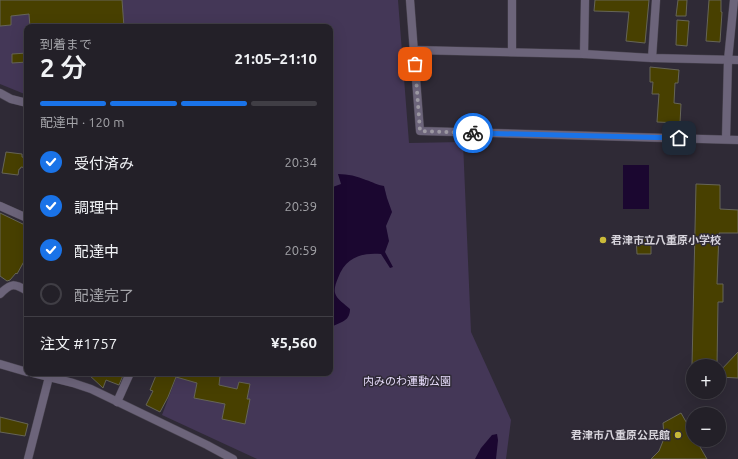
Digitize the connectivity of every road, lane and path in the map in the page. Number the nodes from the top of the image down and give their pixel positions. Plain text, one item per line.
1 (410, 0) edge
2 (512, 0) edge
3 (585, 0) edge
4 (656, 0) edge
5 (734, 0) edge
6 (414, 50) junction
7 (512, 52) junction
8 (584, 54) junction
9 (652, 58) junction
10 (728, 60) junction
11 (738, 60) edge
12 (0, 93) edge
13 (24, 102) edge
14 (726, 139) junction
15 (738, 140) edge
16 (0, 206) edge
17 (24, 217) edge
18 (24, 289) edge
19 (0, 294) edge
20 (0, 364) edge
21 (24, 371) edge
22 (45, 376) edge
23 (129, 376) edge
24 (49, 377) junction
25 (117, 402) junction
26 (28, 459) edge
27 (233, 459) edge

1 - 6 street
2 - 7 street
3 - 8 street
4 - 9 street
5 - 10 street
6 - 7 street
6 - 14 street
7 - 8 street
8 - 9 street
9 - 10 street
10 - 11 street
10 - 14 street
12 - 13 street
14 - 15 street
16 - 17 street
18 - 19 street
20 - 21 street
22 - 24 street
23 - 25 street
24 - 25 street
24 - 26 street
25 - 27 street

